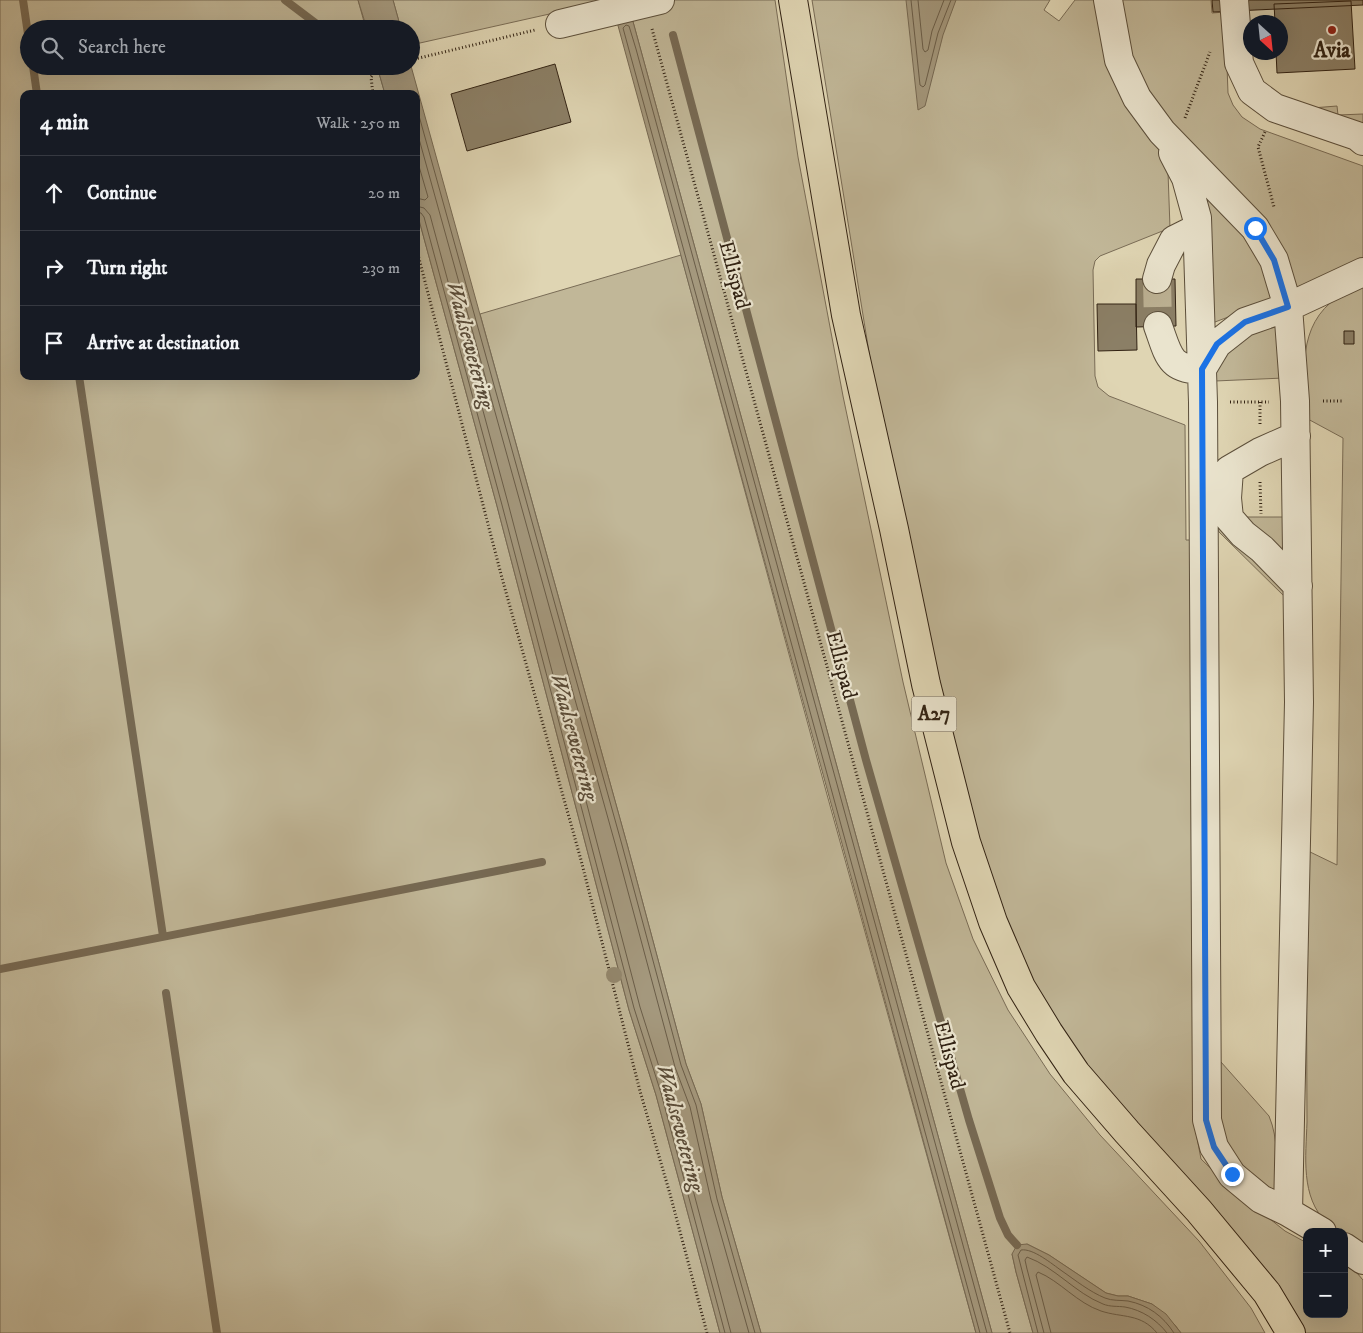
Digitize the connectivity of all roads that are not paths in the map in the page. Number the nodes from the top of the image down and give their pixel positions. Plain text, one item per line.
1 (793, 0) edge
2 (1108, 0) edge
3 (1234, 0) edge
4 (654, 2) edge
5 (560, 24) road end
6 (1162, 132) junction
7 (1363, 141) edge
8 (1196, 229) junction
9 (1363, 272) edge
10 (1157, 279) tunnel mouth
11 (1288, 307) junction
12 (1158, 326) tunnel mouth
13 (1202, 369) junction
14 (1296, 436) junction
15 (1298, 586) junction
16 (1288, 1212) junction
17 (1315, 1228) edge
18 (1348, 1250) edge
19 (1363, 1260) edge
20 (1290, 1333) edge

1 - 20 highway, A27
2 - 6 lane
3 - 7 lane
4 - 5 lane
6 - 8 lane
6 - 11 lane
8 - 10 lane
8 - 13 lane
9 - 11 lane
11 - 13 lane
11 - 14 lane
12 - 13 lane
13 - 16 lane
14 - 15 lane
14 - 15 lane
15 - 16 lane
16 - 17 lane
18 - 19 lane

